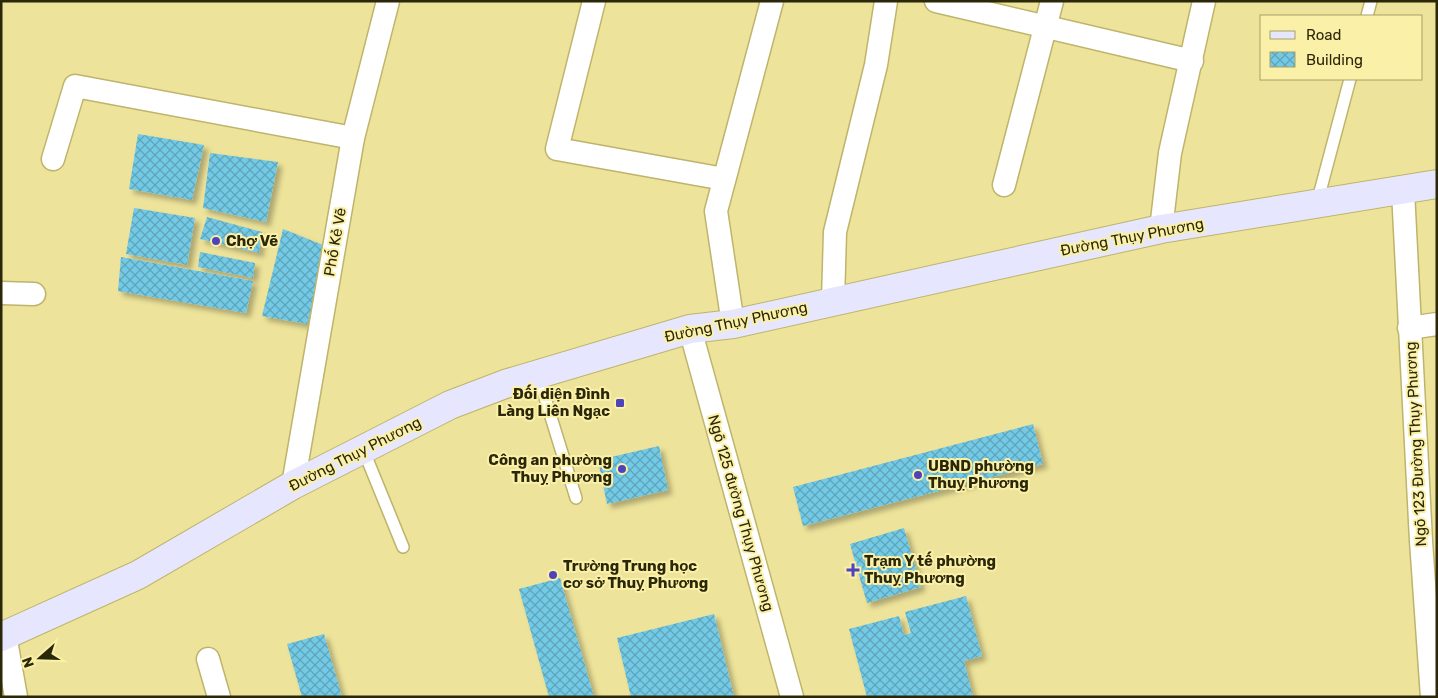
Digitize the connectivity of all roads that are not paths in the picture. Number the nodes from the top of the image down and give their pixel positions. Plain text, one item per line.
1 (388, 1) edge
2 (594, 1) edge
3 (772, 1) edge
4 (886, 1) edge
5 (936, 1) edge
6 (1052, 1) edge
7 (1204, 1) edge
8 (1371, 1) edge
9 (1367, 15) edge
10 (1046, 27) junction
11 (1192, 60) junction
12 (1350, 80) edge
13 (353, 138) junction
14 (53, 159) dead end
15 (724, 180) junction
16 (1004, 184) dead end
17 (1437, 184) edge
18 (1404, 191) junction
19 (1317, 204) junction
20 (1161, 229) junction
21 (1, 293) edge
22 (34, 294) dead end
23 (832, 301) junction
24 (733, 324) junction
25 (1437, 324) edge
26 (1409, 328) junction
27 (690, 329) junction
28 (538, 375) junction
29 (363, 450) junction
30 (294, 485) junction
31 (576, 498) dead end
32 (1429, 541) edge
33 (403, 547) dead end
34 (3, 636) edge
35 (208, 659) dead end
36 (16, 697) edge
37 (219, 697) edge
38 (792, 697) edge
39 (1432, 697) edge

1 - 13 street, Phố Kẻ Vẽ
2 - 15 street
3 - 15 street
4 - 23 street
5 - 10 street
6 - 10 street
7 - 11 street
8 - 9 lane
10 - 11 street
10 - 16 street
11 - 20 street
12 - 19 lane
13 - 14 street
13 - 30 street, Phố Kẻ Vẽ
15 - 24 street
17 - 18 main road, Đường Thụy Phương
18 - 19 main road, Đường Thụy Phương
18 - 26 street, Ngõ 123 Đường Thụy Phương
19 - 20 main road, Đường Thụy Phương
20 - 23 main road, Đường Thụy Phương
21 - 22 street
23 - 24 main road, Đường Thụy Phương
24 - 27 main road, Đường Thụy Phương
25 - 26 street
26 - 32 street, Ngõ 123 Đường Thụy Phương
27 - 28 main road, Đường Thụy Phương
27 - 38 street, Ngõ 125 đường Thụy Phương
28 - 29 main road, Đường Thụy Phương
28 - 31 lane
29 - 30 main road, Đường Thụy Phương
29 - 33 lane
30 - 34 main road, Đường Thụy Phương
32 - 39 street, Ngõ 123 Đường Thụy Phương
34 - 36 street
35 - 37 street

